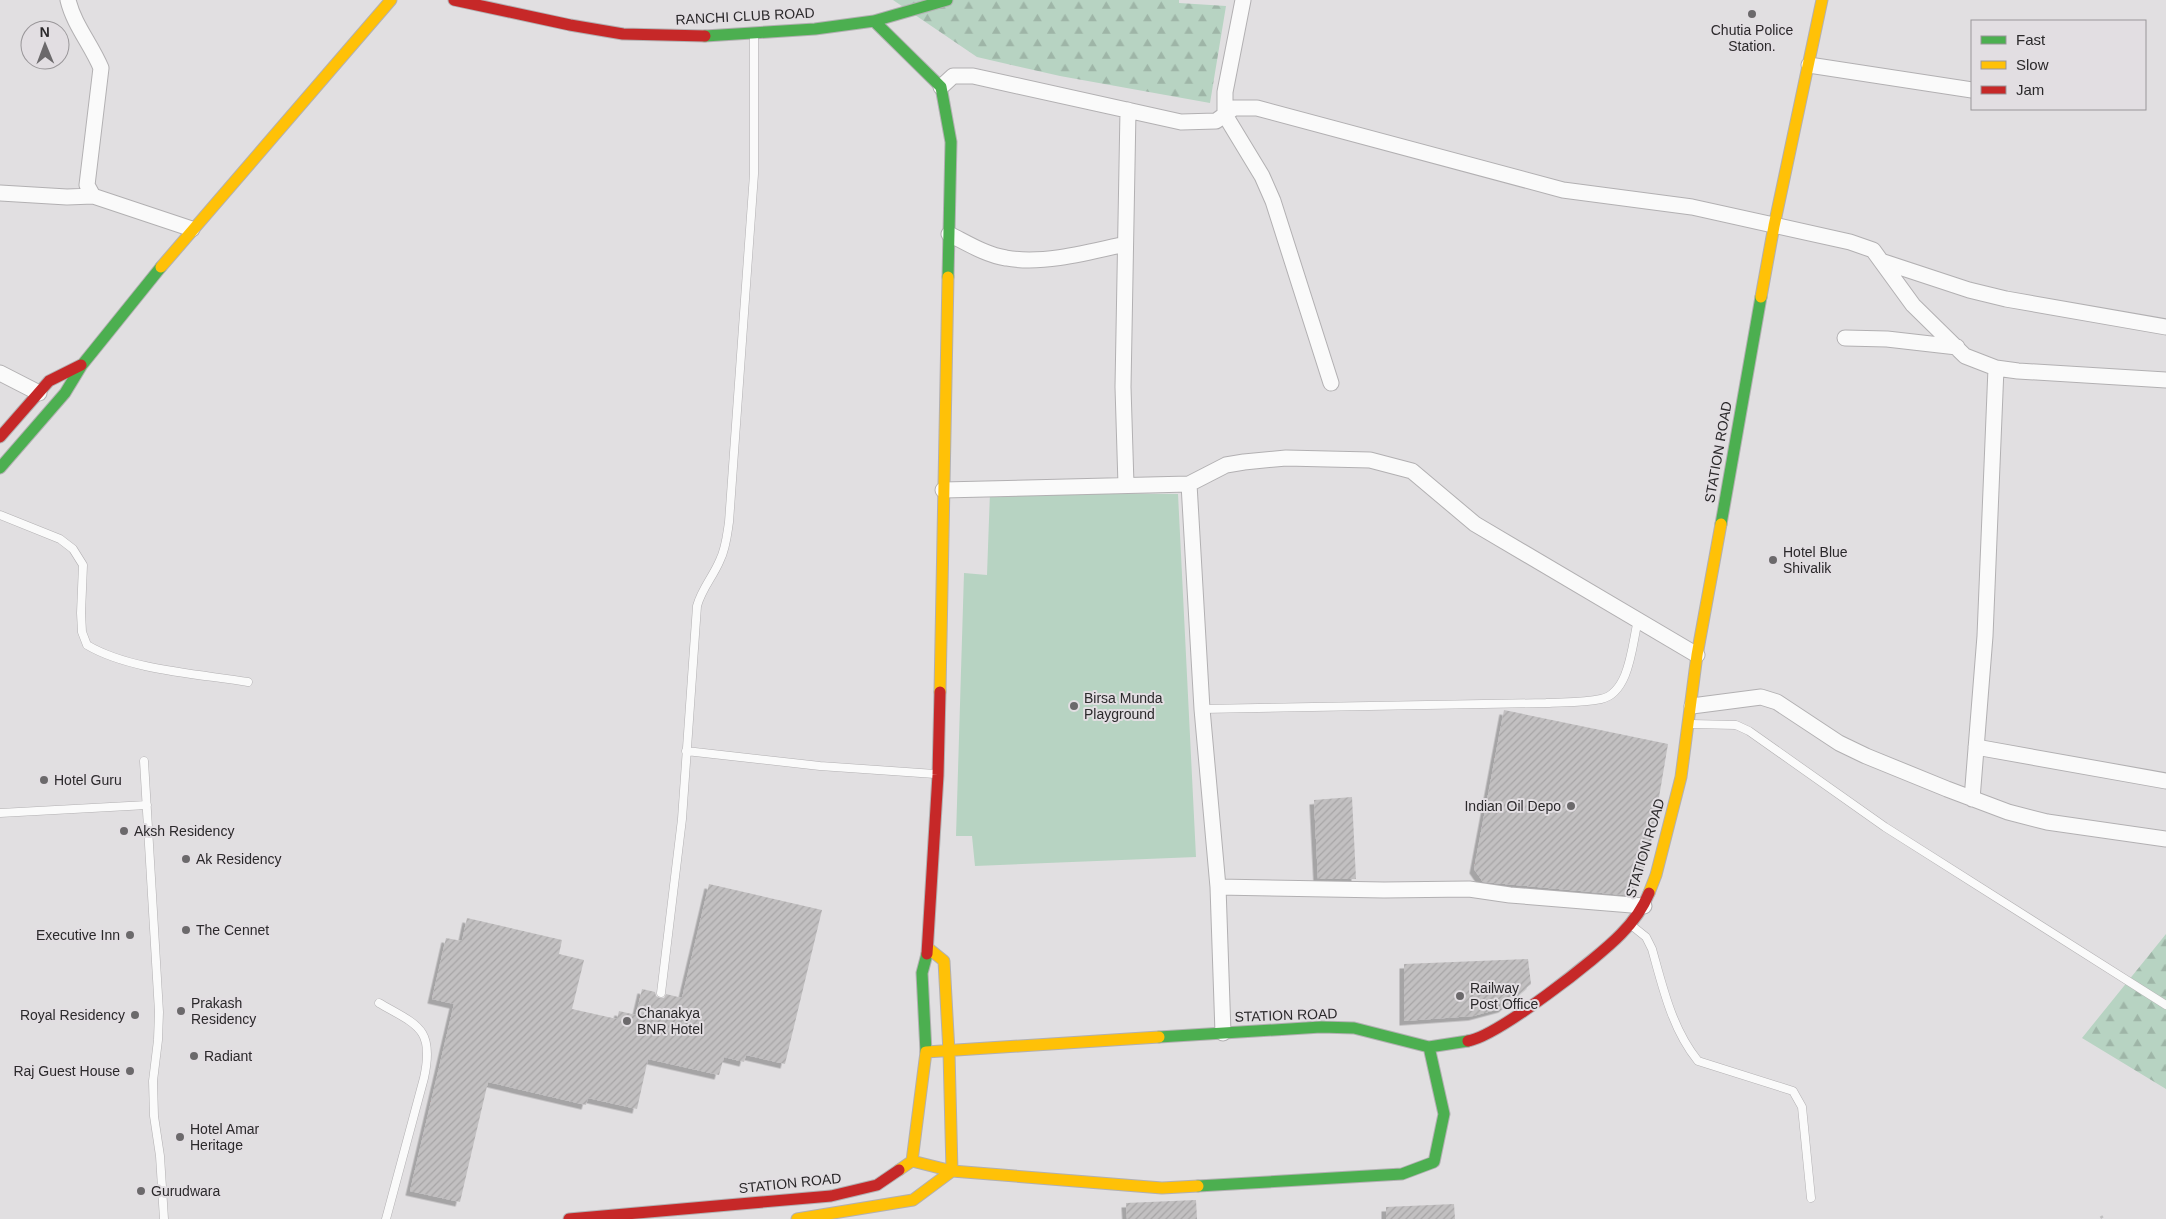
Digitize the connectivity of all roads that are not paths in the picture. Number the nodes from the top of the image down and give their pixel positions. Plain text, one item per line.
1 (68, 0) edge
2 (391, 0) edge
3 (454, 0) edge
4 (947, 0) edge
5 (1243, 0) edge
6 (1822, 0) edge
7 (874, 21) junction
8 (754, 33) junction
9 (1809, 65) junction
10 (941, 86) junction
11 (1971, 90) edge
12 (1128, 110) junction
13 (1225, 115) junction
14 (0, 193) edge
15 (93, 196) junction
16 (1774, 226) junction
17 (192, 228) junction
18 (949, 234) junction
19 (1125, 244) junction
20 (1884, 262) junction
21 (2166, 327) edge
22 (1845, 338) dead end
23 (1957, 347) junction
24 (82, 365) junction
25 (1996, 368) junction
26 (0, 373) edge
27 (2166, 380) edge
28 (1331, 383) dead end
29 (39, 393) junction
30 (0, 437) edge
31 (0, 447) edge
32 (0, 468) edge
33 (0, 478) edge
34 (1189, 484) junction
35 (1126, 485) junction
36 (944, 490) junction
37 (0, 515) edge
38 (1638, 620) junction
39 (1697, 655) junction
40 (248, 682) dead end
41 (1692, 706) junction
42 (1202, 709) junction
43 (1689, 724) junction
44 (1976, 747) junction
45 (686, 751) junction
46 (144, 762) dead end
47 (938, 775) junction
48 (2166, 781) edge
49 (1972, 798) junction
50 (146, 805) junction
51 (0, 813) edge
52 (2166, 839) edge
53 (1218, 887) junction
54 (1644, 906) junction
55 (1630, 924) junction
56 (928, 948) junction
57 (662, 993) dead end
58 (379, 1003) dead end
59 (2166, 1005) edge
60 (1223, 1033) junction
61 (1430, 1047) junction
62 (926, 1052) junction
63 (949, 1052) junction
64 (912, 1161) junction
65 (952, 1171) junction
66 (1811, 1198) dead end
67 (164, 1219) edge
68 (386, 1219) edge
69 (569, 1219) edge
70 (797, 1219) edge

1 - 15 street
2 - 17 street
3 - 8 street, RANCHI CLUB ROAD
4 - 7 street, RANCHI CLUB ROAD
5 - 13 street
6 - 9 street, STATION ROAD
7 - 8 street, RANCHI CLUB ROAD
7 - 10 street
8 - 45 lane
9 - 11 street
9 - 16 street, STATION ROAD
10 - 12 street
10 - 18 street
12 - 13 street
12 - 19 street
13 - 16 street
13 - 28 street
14 - 15 street
15 - 17 street
16 - 20 street
16 - 39 street, STATION ROAD
17 - 24 street
18 - 19 street
18 - 36 street
19 - 35 street
20 - 21 street
20 - 23 street
22 - 23 street
23 - 25 street
24 - 29 street
24 - 31 street
24 - 32 street
24 - 33 street
25 - 27 street
25 - 44 street
26 - 29 street
29 - 30 street
34 - 35 street
34 - 38 street
34 - 42 street
35 - 36 street
36 - 47 street
37 - 40 lane
38 - 39 street
38 - 42 lane
39 - 41 street, STATION ROAD
41 - 43 street, STATION ROAD
41 - 49 street
42 - 53 street
43 - 54 street, STATION ROAD
43 - 59 lane
44 - 48 street
44 - 49 street
45 - 47 lane
45 - 57 lane
46 - 50 lane
47 - 56 street
49 - 52 street
50 - 51 lane
50 - 67 lane
53 - 54 street
53 - 60 street
54 - 55 street, STATION ROAD
55 - 61 street, STATION ROAD
55 - 66 lane
56 - 62 street
56 - 63 street
58 - 68 lane
60 - 61 street, STATION ROAD
60 - 63 street, STATION ROAD
61 - 65 street
62 - 63 street, STATION ROAD
62 - 64 street
63 - 65 street
64 - 65 street
64 - 69 street, STATION ROAD
65 - 70 street

